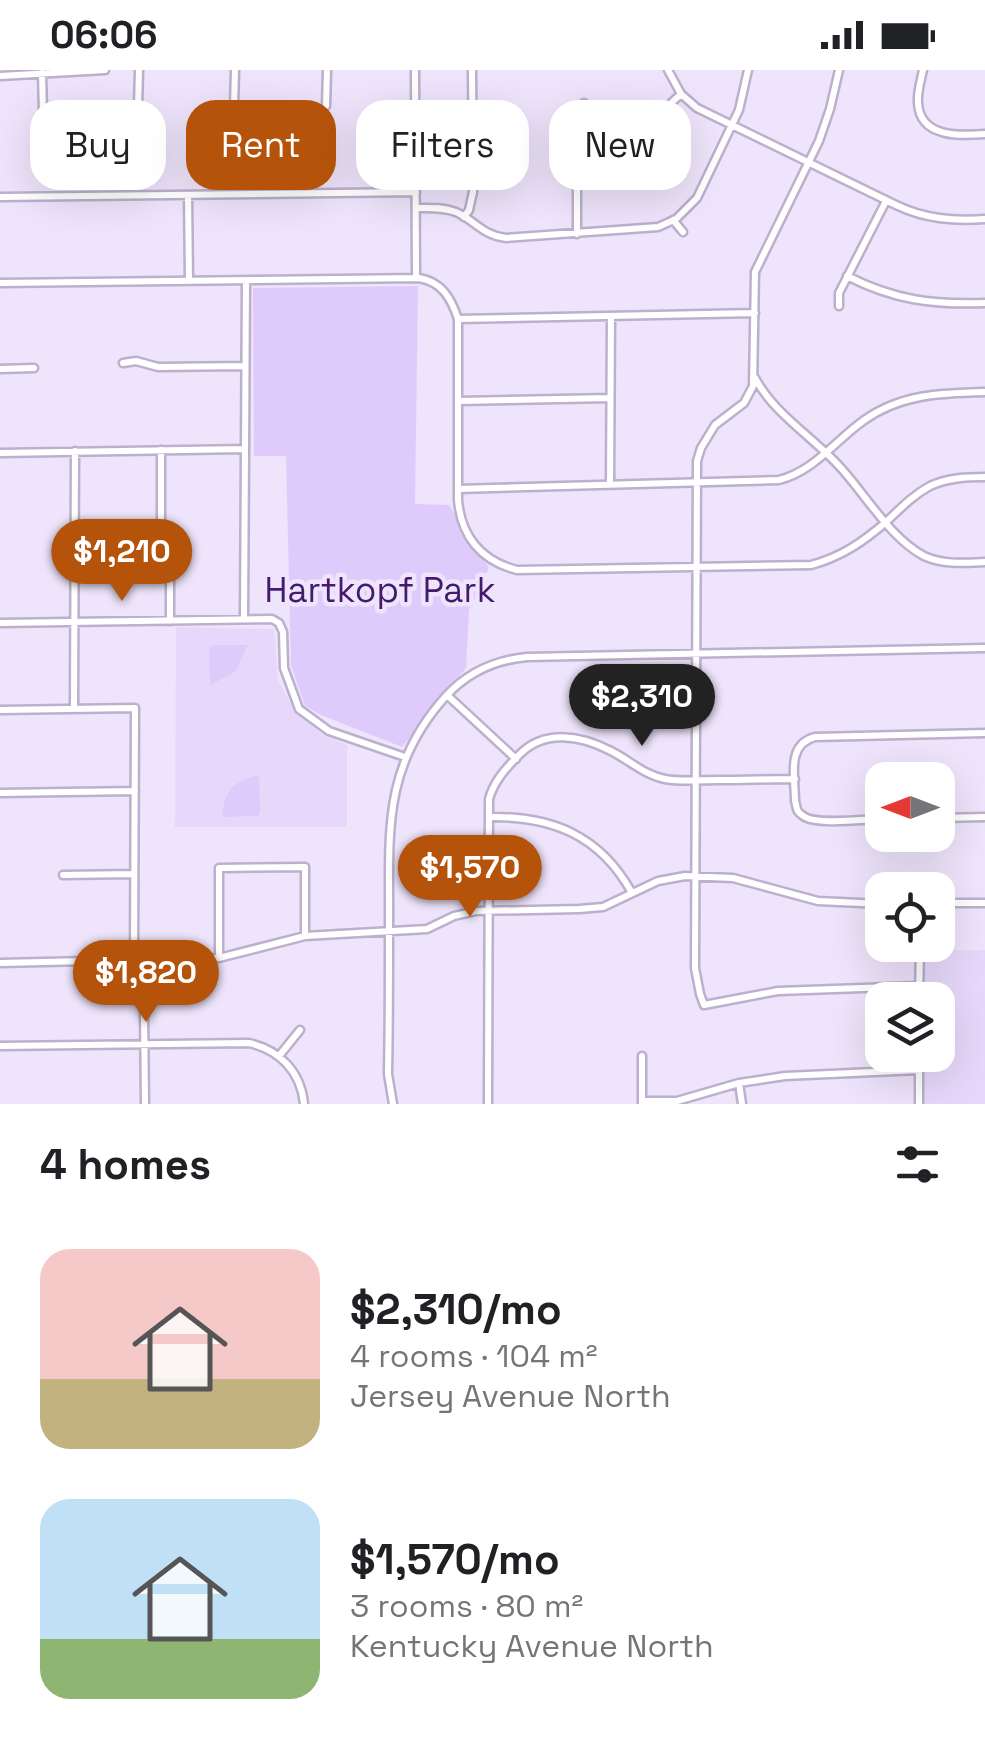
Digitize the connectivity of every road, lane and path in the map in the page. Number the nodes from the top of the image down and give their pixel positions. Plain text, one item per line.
1 (105, 70) edge
2 (139, 70) edge
3 (235, 70) edge
4 (327, 70) edge
5 (416, 70) edge
6 (472, 70) edge
7 (668, 70) edge
8 (748, 70) edge
9 (838, 70) edge
10 (923, 70) edge
11 (18, 72) edge
12 (42, 73) junction
13 (0, 76) edge
14 (680, 94) junction
15 (42, 100) edge
16 (138, 100) edge
17 (234, 100) edge
18 (326, 100) edge
19 (673, 100) edge
20 (732, 126) junction
21 (985, 134) edge
22 (808, 163) junction
23 (577, 190) edge
24 (416, 192) junction
25 (188, 195) junction
26 (0, 197) edge
27 (886, 201) junction
28 (416, 208) junction
29 (464, 217) junction
30 (985, 219) edge
31 (673, 220) junction
32 (683, 232) dead end
33 (577, 234) junction
34 (847, 276) junction
35 (416, 278) junction
36 (246, 280) junction
37 (189, 281) junction
38 (0, 284) edge
39 (985, 303) edge
40 (840, 306) dead end
41 (755, 313) junction
42 (611, 316) junction
43 (458, 320) junction
44 (123, 363) dead end
45 (246, 366) junction
46 (34, 368) dead end
47 (0, 369) edge
48 (754, 376) junction
49 (985, 392) edge
50 (610, 398) junction
51 (458, 401) junction
52 (161, 450) junction
53 (245, 450) junction
54 (75, 452) junction
55 (826, 452) junction
56 (0, 453) edge
57 (985, 477) edge
58 (696, 482) junction
59 (610, 484) junction
60 (458, 489) junction
61 (886, 522) junction
62 (985, 562) edge
63 (696, 568) junction
64 (244, 619) junction
65 (170, 621) junction
66 (75, 622) junction
67 (0, 623) edge
68 (985, 648) edge
69 (696, 653) junction
70 (447, 695) junction
71 (74, 709) junction
72 (0, 710) edge
73 (985, 733) edge
74 (406, 757) junction
75 (516, 759) junction
76 (795, 779) junction
77 (695, 780) junction
78 (135, 791) junction
79 (0, 793) edge
80 (985, 817) edge
81 (488, 818) junction
82 (955, 818) edge
83 (865, 819) edge
84 (63, 874) dead end
85 (134, 874) junction
86 (694, 875) junction
87 (632, 894) junction
88 (865, 903) edge
89 (955, 903) edge
90 (985, 903) edge
91 (488, 910) junction
92 (389, 932) junction
93 (304, 936) junction
94 (219, 958) junction
95 (134, 960) junction
96 (0, 963) edge
97 (865, 988) edge
98 (300, 1030) dead end
99 (145, 1044) junction
100 (0, 1046) edge
101 (279, 1056) junction
102 (642, 1056) dead end
103 (874, 1072) edge
104 (919, 1072) edge
105 (739, 1083) junction
106 (642, 1102) edge
107 (145, 1104) edge
108 (304, 1104) edge
109 (393, 1104) edge
110 (488, 1104) edge
111 (742, 1104) edge
112 (919, 1104) edge

1 - 12 street
2 - 16 street
3 - 17 street
4 - 18 street
5 - 24 street
6 - 29 street
7 - 14 street
8 - 20 street
9 - 22 street
10 - 21 street
11 - 12 street
11 - 13 street
12 - 15 street
14 - 19 street
14 - 20 street
20 - 22 street
20 - 31 street
22 - 27 street
22 - 41 street
23 - 33 street
24 - 25 street
24 - 28 street
25 - 26 street
25 - 37 street
27 - 30 street
27 - 34 street
28 - 29 street
28 - 35 street
29 - 33 street
31 - 32 street
31 - 33 street
34 - 39 street
34 - 40 street
35 - 36 street
35 - 43 street
36 - 37 street
36 - 45 street
37 - 38 street
41 - 42 street
41 - 48 street
42 - 43 street
42 - 50 street
43 - 51 street
44 - 45 street
45 - 53 street
46 - 47 street
48 - 55 street
48 - 58 street
49 - 55 street
50 - 51 street
50 - 59 street
51 - 60 street
52 - 53 street
52 - 54 street
52 - 65 street
53 - 64 street
54 - 56 street
54 - 66 street
55 - 58 street
55 - 61 street
57 - 61 street
58 - 59 street
58 - 63 street
59 - 60 street
60 - 63 street
61 - 62 street
61 - 63 street
63 - 69 street
64 - 65 street
64 - 74 street
65 - 66 street
66 - 67 street
66 - 71 street
68 - 69 street
69 - 70 street
69 - 77 street
70 - 74 street
70 - 75 street
71 - 72 street
71 - 78 street
73 - 76 street
74 - 92 street
75 - 77 street
75 - 81 street
76 - 77 street
76 - 83 street
77 - 86 street
78 - 79 street
78 - 85 street
80 - 82 street
81 - 87 street
81 - 91 street
84 - 85 street
85 - 95 street
86 - 87 street
86 - 88 street
86 - 97 street
87 - 91 street
89 - 90 street
91 - 92 street
91 - 110 street
92 - 93 street
92 - 109 street
93 - 94 street
93 - 94 street
94 - 95 street
95 - 96 street
95 - 99 street
98 - 101 street
99 - 100 street
99 - 101 street
99 - 107 street
101 - 108 street
102 - 106 street
103 - 105 street
104 - 112 street
105 - 106 street
105 - 111 street

